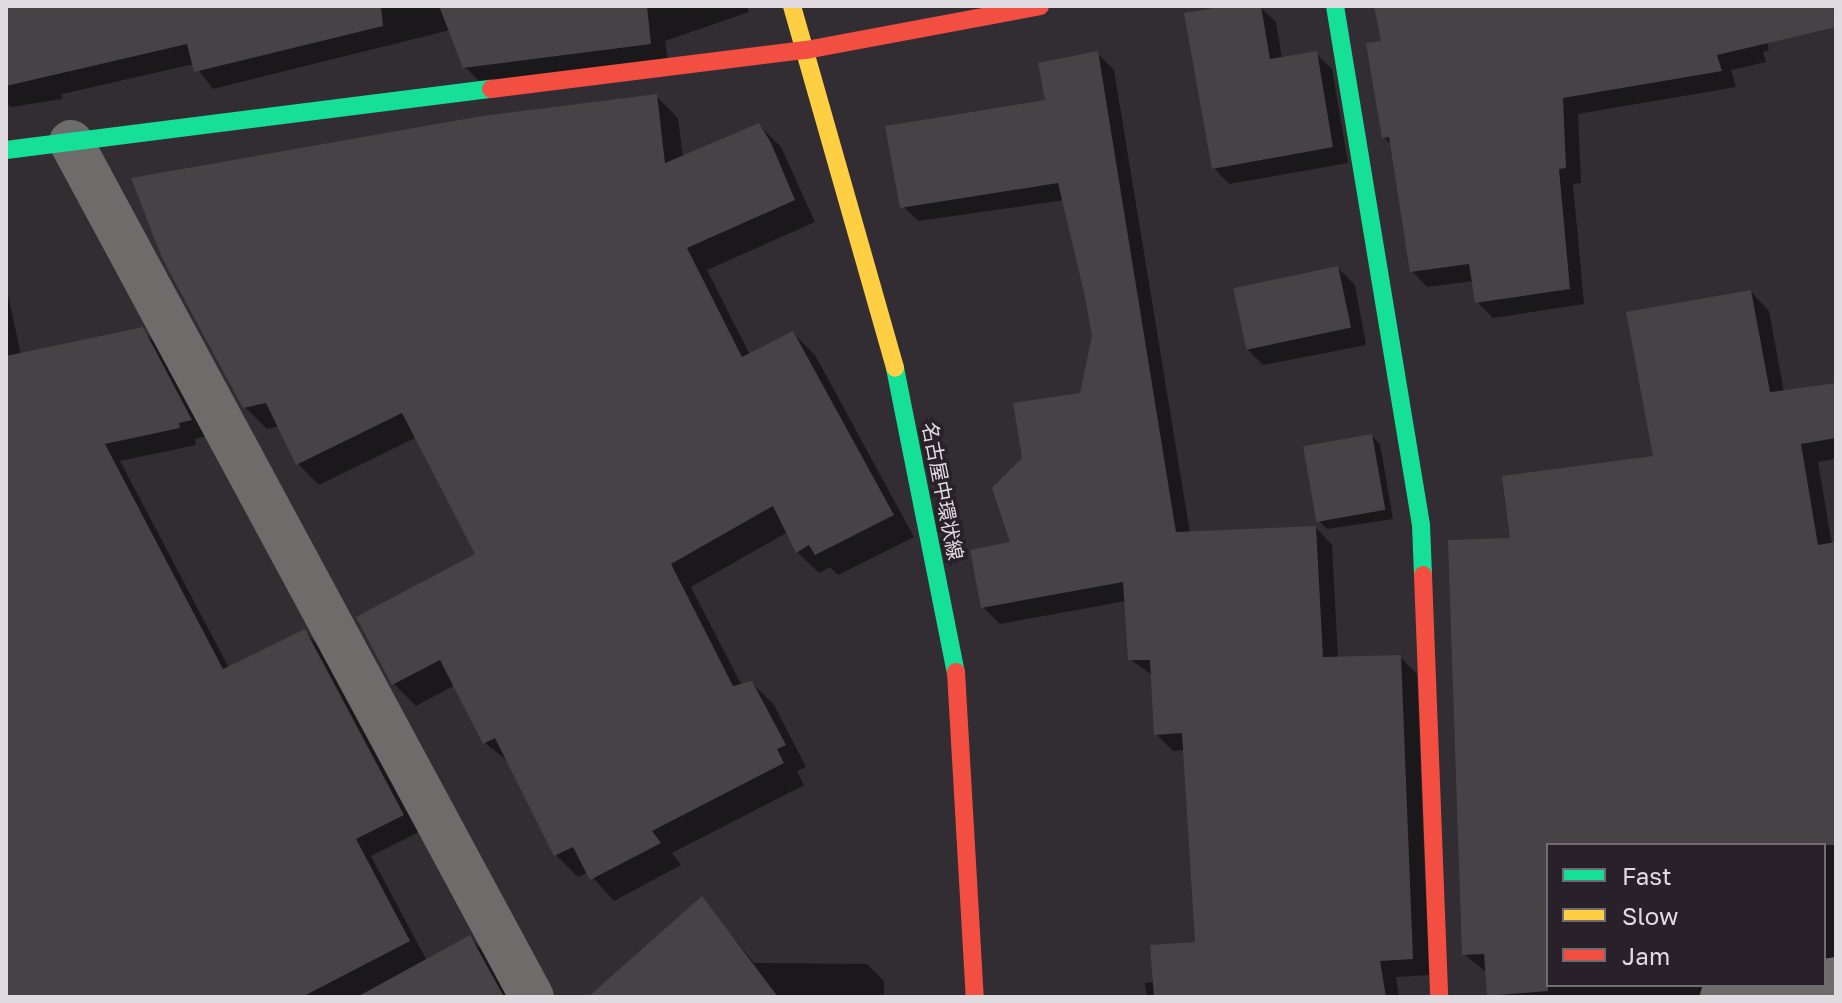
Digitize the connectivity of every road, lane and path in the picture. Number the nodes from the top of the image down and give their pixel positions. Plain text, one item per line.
1 (792, 6) edge
2 (1040, 6) edge
3 (1335, 6) edge
4 (806, 50) junction
5 (71, 142) junction
6 (6, 150) edge
7 (1785, 987) edge
8 (532, 997) edge
9 (975, 997) edge
10 (1439, 997) edge
11 (1722, 997) edge

1 - 4 street, 名古屋中環状線
2 - 4 street
3 - 10 street
4 - 5 street
4 - 9 street, 名古屋中環状線
5 - 6 street
5 - 8 street
7 - 11 street

